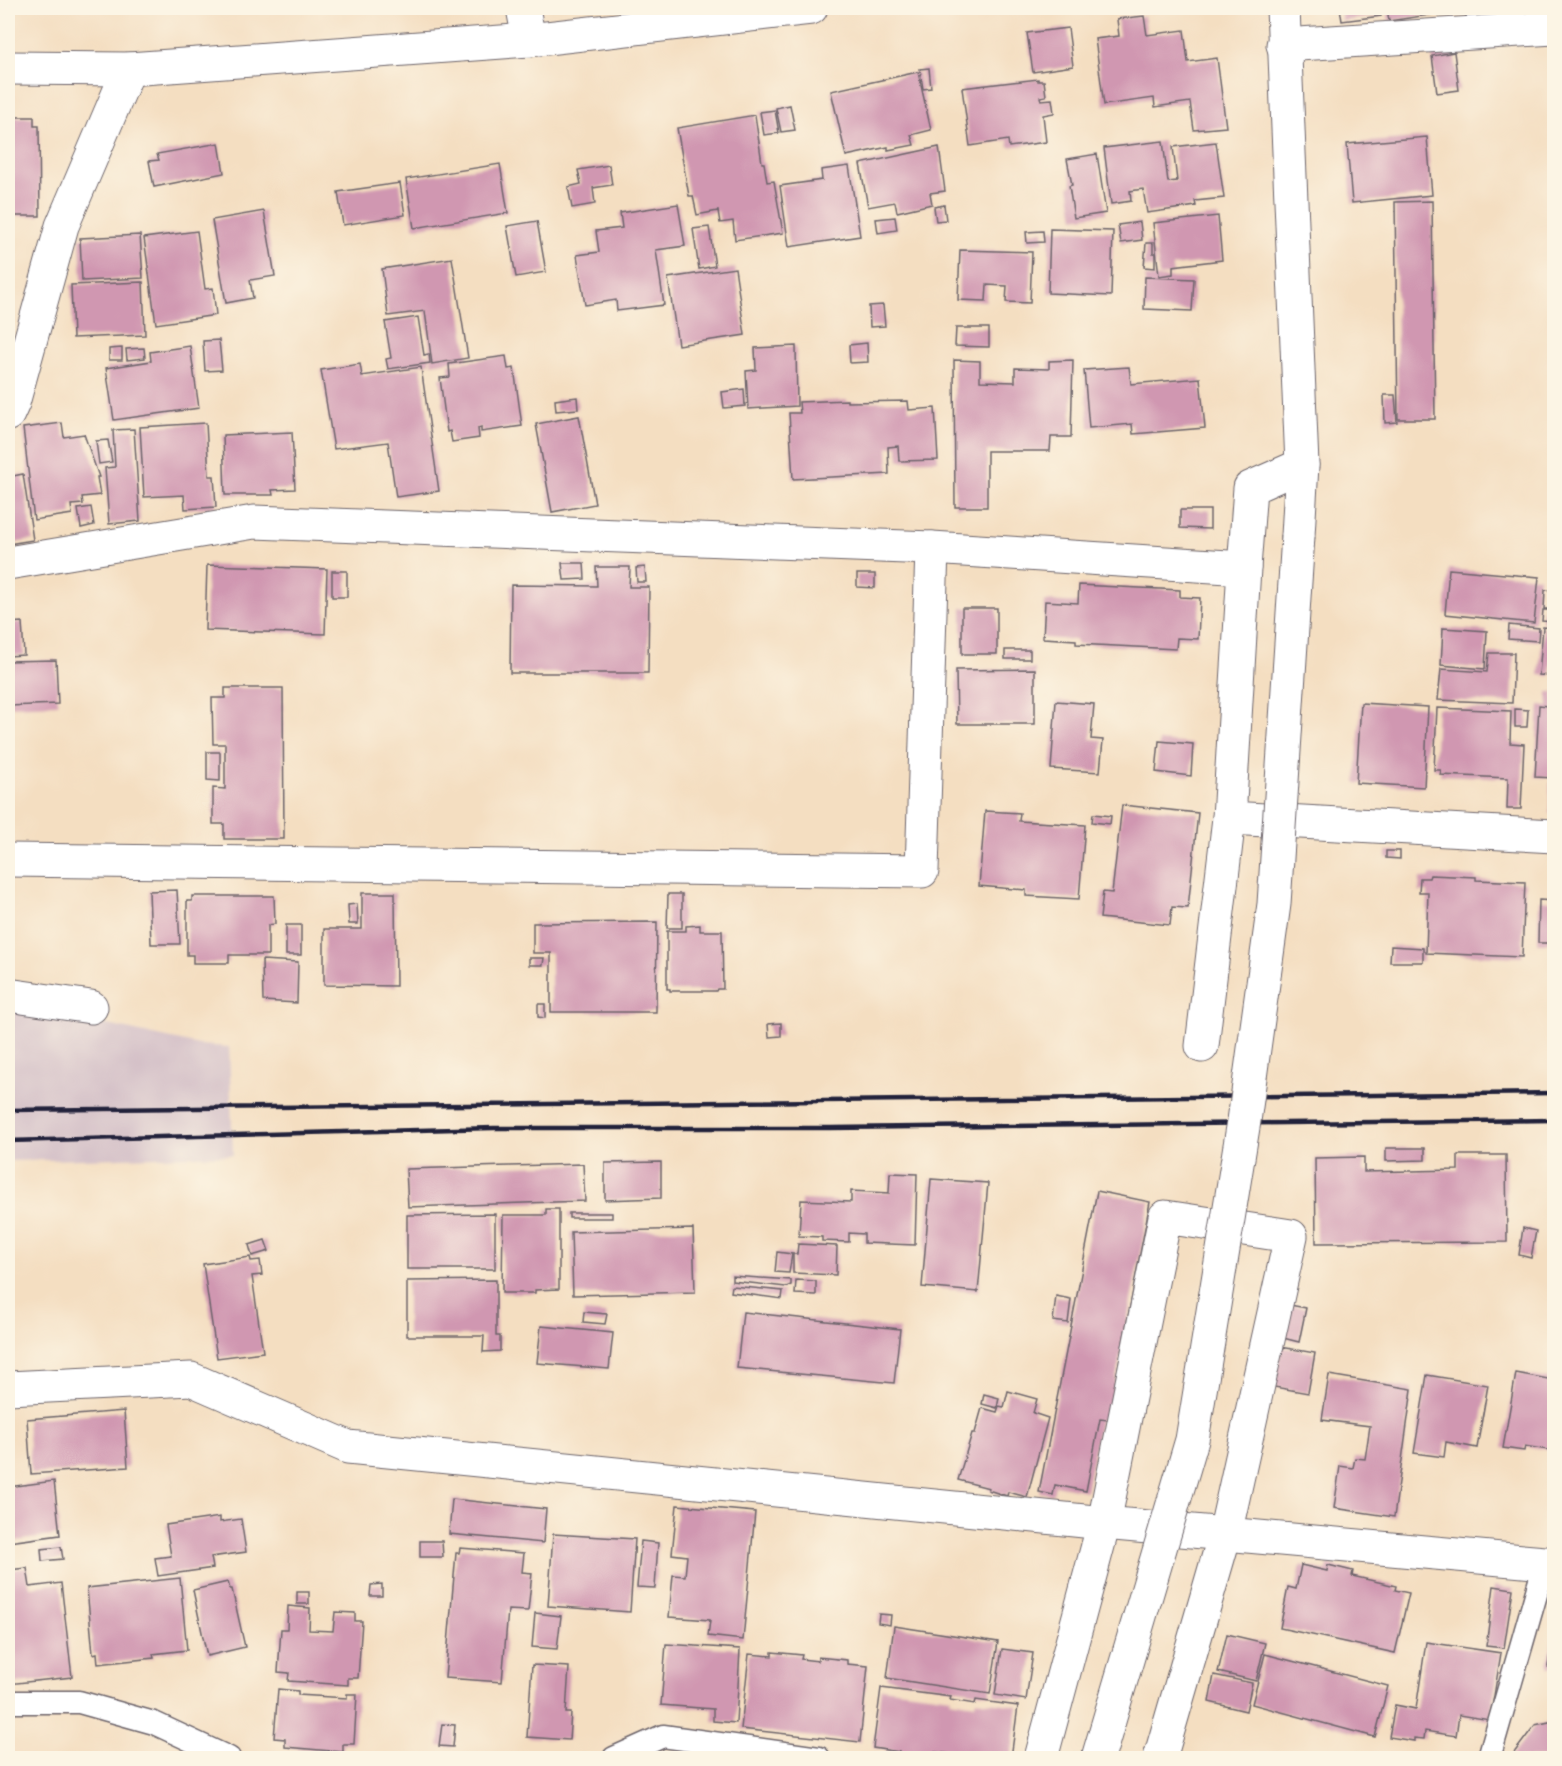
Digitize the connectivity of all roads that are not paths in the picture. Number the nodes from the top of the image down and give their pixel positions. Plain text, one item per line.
1 (523, 8) edge
2 (811, 8) edge
3 (1283, 8) edge
4 (1554, 28) edge
5 (530, 40) junction
6 (1283, 45) junction
7 (8, 68) edge
8 (129, 69) junction
9 (8, 414) edge
10 (1302, 465) junction
11 (932, 548) junction
12 (8, 563) edge
13 (1244, 568) junction
14 (1229, 818) junction
15 (1554, 836) edge
16 (8, 860) edge
17 (8, 995) edge
18 (91, 1007) dead end
19 (1202, 1046) dead end
20 (8, 1388) edge
21 (1104, 1523) junction
22 (1225, 1534) junction
23 (1550, 1563) edge
24 (8, 1702) edge
25 (229, 1758) edge
26 (614, 1758) edge
27 (819, 1758) edge
28 (1041, 1758) edge
29 (1098, 1758) edge
30 (1160, 1758) edge
31 (1489, 1758) edge

1 - 5 street
2 - 5 street
3 - 6 street
4 - 6 street
5 - 8 street
6 - 10 street
7 - 8 street
8 - 9 street
10 - 13 street
10 - 29 street, bridge
11 - 12 street
11 - 13 street
11 - 16 street
13 - 14 street
14 - 15 street
14 - 19 street
17 - 18 street
20 - 21 street
21 - 22 street
21 - 22 street
21 - 28 street
22 - 23 street
22 - 30 street
23 - 31 lane
24 - 25 lane
26 - 27 lane

